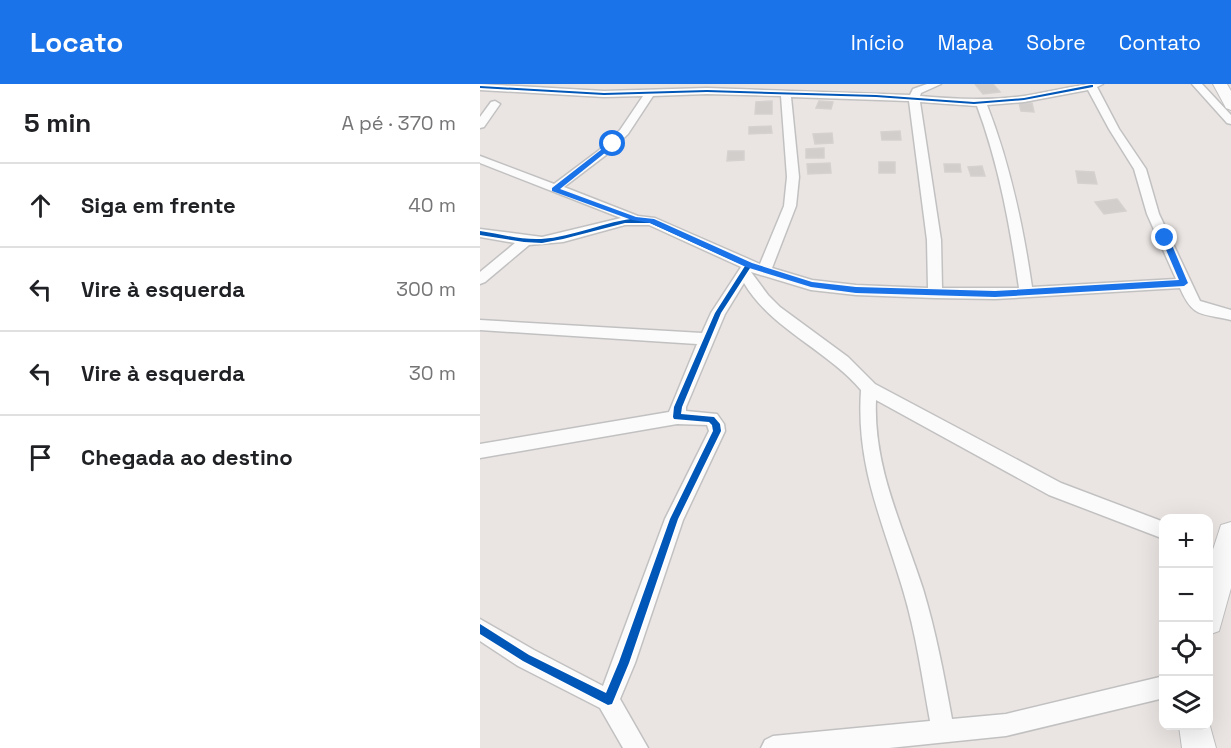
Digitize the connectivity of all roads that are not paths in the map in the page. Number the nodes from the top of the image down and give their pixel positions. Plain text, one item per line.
1 (936, 84) edge
2 (1197, 84) edge
3 (1220, 84) edge
4 (1094, 85) edge
5 (480, 87) edge
6 (616, 89) edge
7 (651, 92) junction
8 (786, 94) junction
9 (914, 99) junction
10 (981, 102) junction
11 (495, 104) dead end
12 (1231, 105) edge
13 (1231, 121) edge
14 (480, 125) edge
15 (480, 159) edge
16 (554, 189) junction
17 (635, 219) junction
18 (480, 233) edge
19 (527, 240) junction
20 (746, 268) junction
21 (764, 270) junction
22 (480, 279) edge
23 (1184, 283) junction
24 (1026, 291) junction
25 (935, 293) junction
26 (1231, 315) edge
27 (480, 325) edge
28 (708, 339) junction
29 (869, 388) junction
30 (677, 417) junction
31 (480, 451) edge
32 (1159, 529) edge
33 (1224, 549) edge
34 (1213, 601) edge
35 (480, 630) edge
36 (1159, 688) edge
37 (608, 700) junction
38 (1196, 730) edge
39 (943, 731) junction
40 (636, 748) edge
41 (773, 748) edge
42 (1199, 748) edge

1 - 9 street
2 - 13 street
3 - 12 street
4 - 10 street
4 - 23 street
5 - 6 street
6 - 7 street
7 - 8 street
7 - 16 street
8 - 9 street
8 - 21 street
9 - 10 street
9 - 25 street
10 - 24 street
11 - 14 street
15 - 16 street
16 - 17 street
17 - 19 street
17 - 20 street
18 - 19 street
19 - 22 street
20 - 21 street
20 - 28 street
20 - 29 street
21 - 25 street
23 - 24 street
23 - 26 street
24 - 25 street
27 - 28 street
28 - 30 street
29 - 32 street
29 - 39 street
30 - 31 street
30 - 37 street
33 - 34 street
35 - 37 street
36 - 39 street
37 - 40 street
38 - 42 street
39 - 41 street

